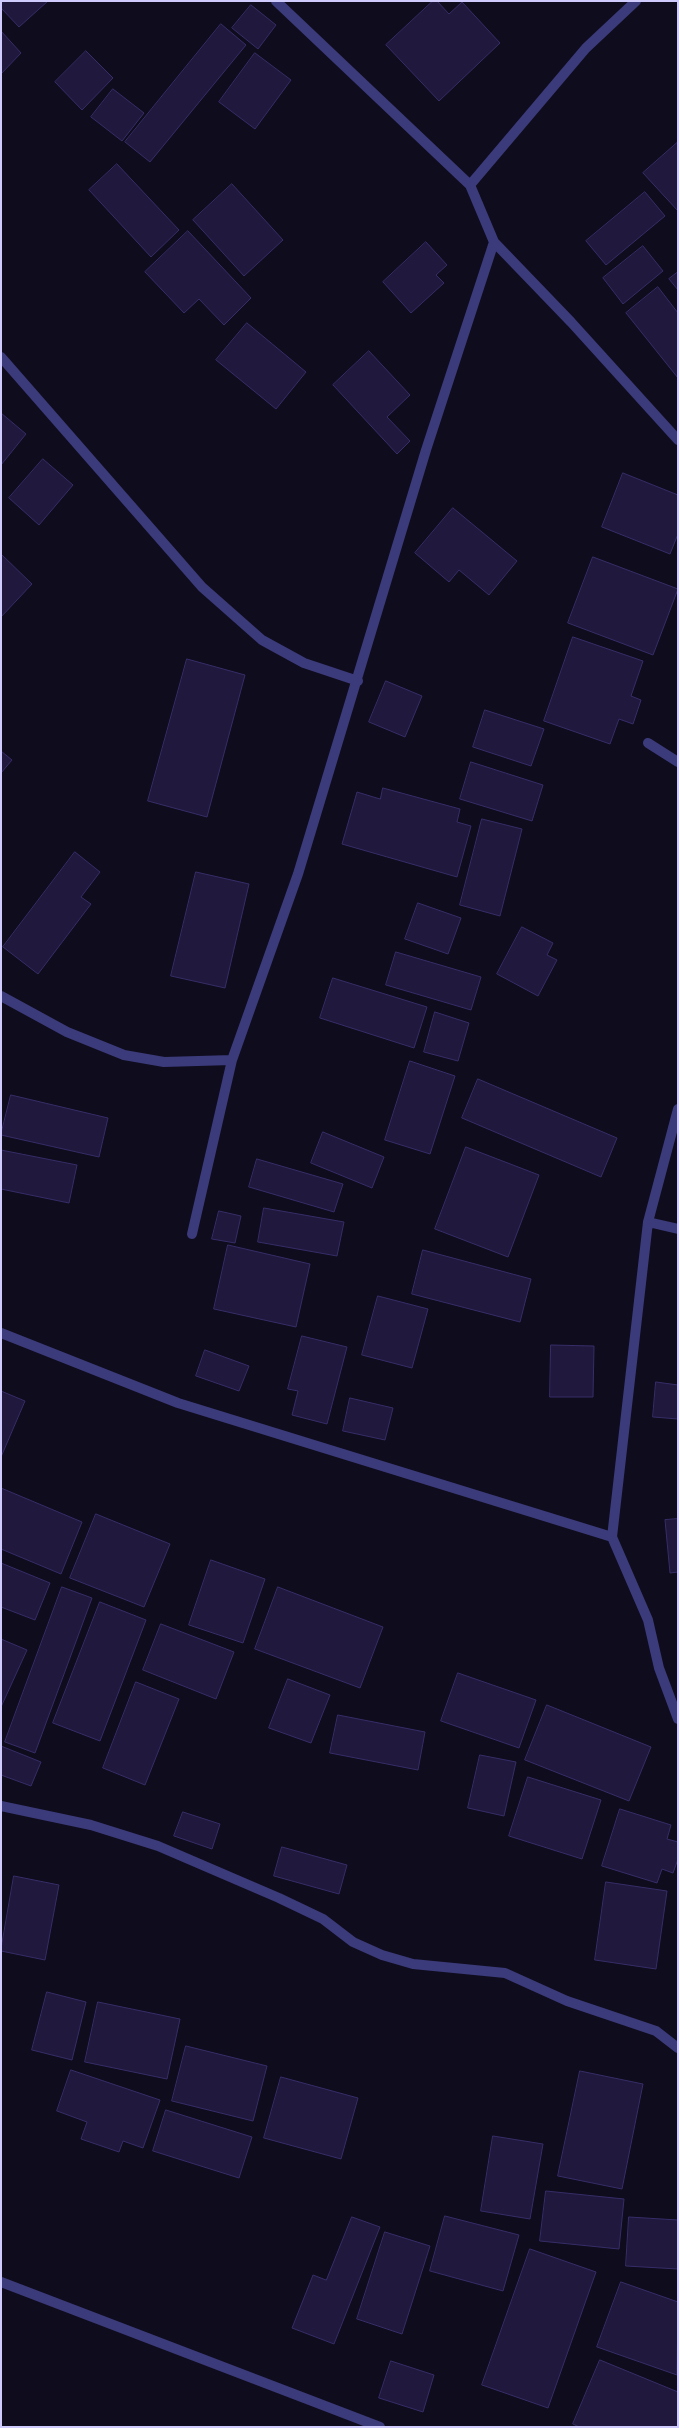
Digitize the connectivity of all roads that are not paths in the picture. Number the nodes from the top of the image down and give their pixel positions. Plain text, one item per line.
1 (276, 1) edge
2 (636, 1) edge
3 (470, 185) junction
4 (494, 242) junction
5 (1, 357) edge
6 (678, 440) edge
7 (358, 681) junction
8 (648, 743) dead end
9 (678, 762) edge
10 (1, 996) edge
11 (232, 1060) junction
12 (678, 1109) edge
13 (648, 1222) junction
14 (678, 1229) edge
15 (192, 1234) dead end
16 (1, 1333) edge
17 (612, 1537) junction
18 (678, 1719) edge
19 (1, 1806) edge
20 (678, 2048) edge
21 (1, 2282) edge
22 (380, 2427) edge

1 - 3 street
2 - 3 street
3 - 4 street
4 - 6 street
4 - 7 street
5 - 7 street
7 - 11 street
8 - 9 street
10 - 11 street
11 - 15 street
12 - 13 street
13 - 14 street
13 - 17 street
16 - 17 street
17 - 18 street
19 - 20 street
21 - 22 street

